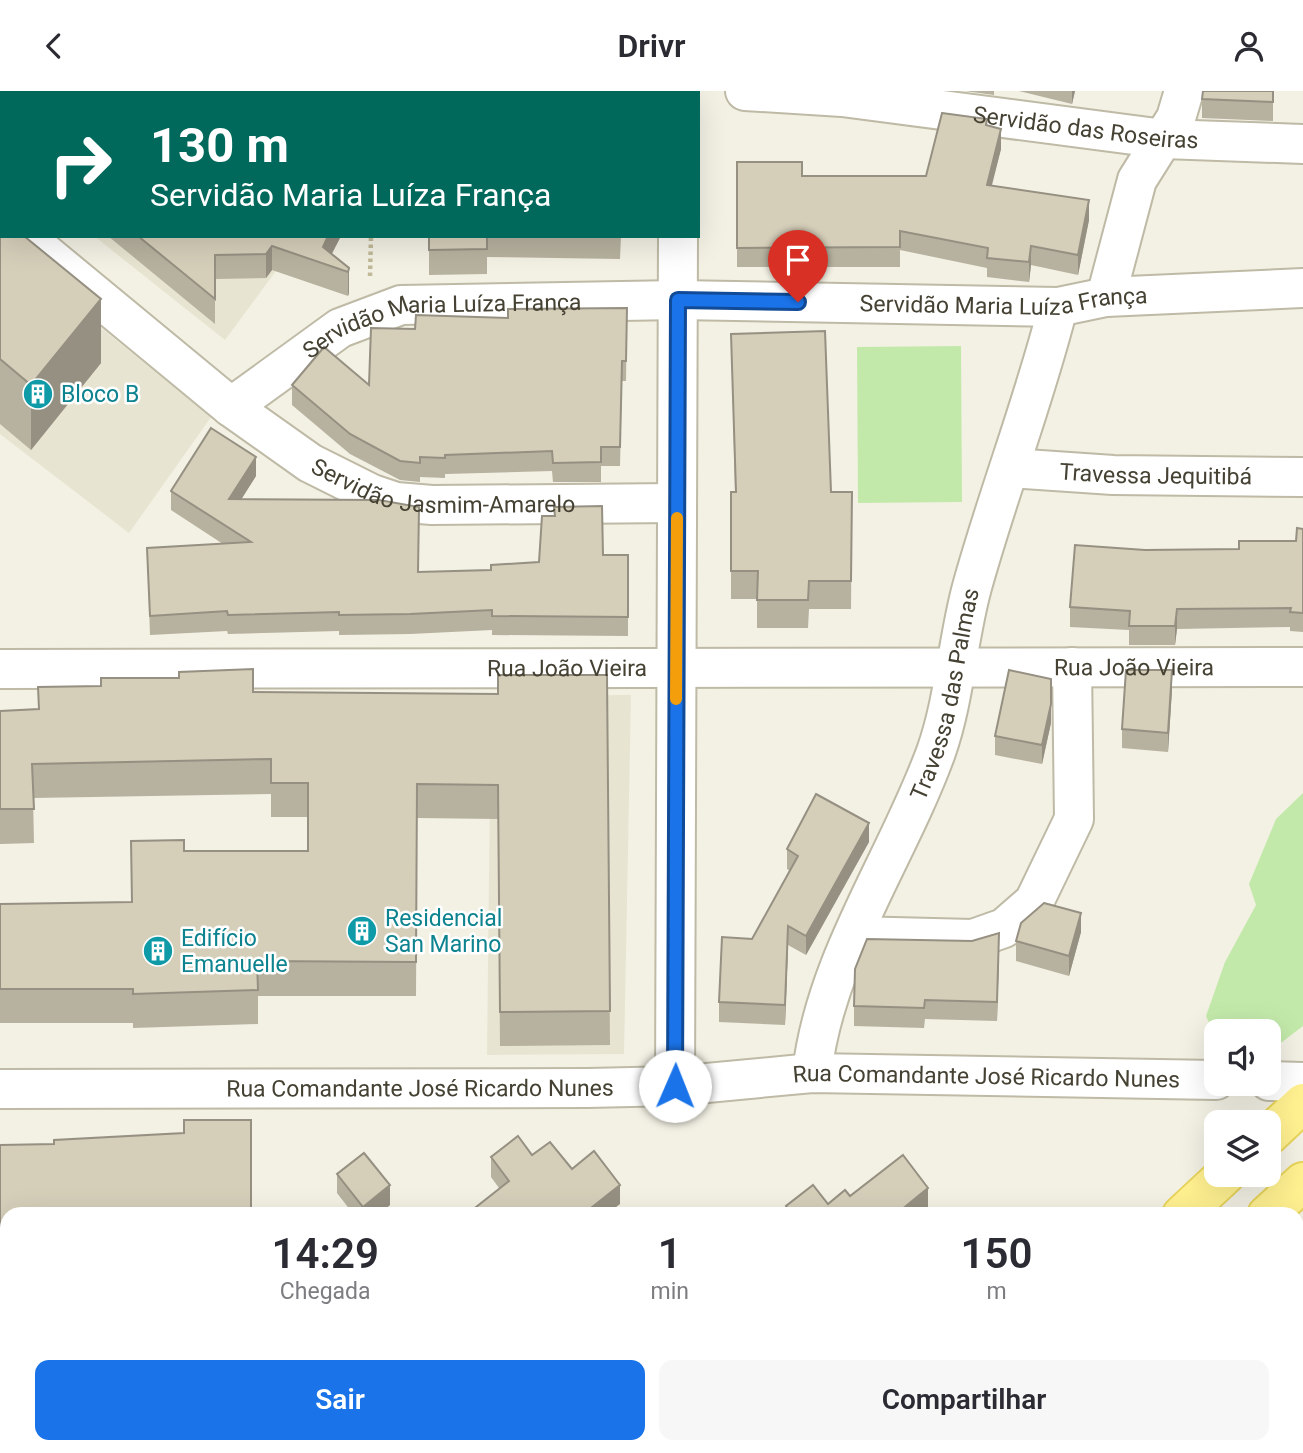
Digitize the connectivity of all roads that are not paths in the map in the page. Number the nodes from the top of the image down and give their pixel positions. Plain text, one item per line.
1 (745, 91) edge
2 (1184, 91) edge
3 (1164, 139) junction
4 (1303, 144) edge
5 (26, 238) edge
6 (678, 238) edge
7 (1303, 289) edge
8 (1106, 297) junction
9 (678, 300) junction
10 (1058, 307) junction
11 (231, 407) junction
12 (1011, 468) junction
13 (1303, 477) edge
14 (677, 503) junction
15 (957, 667) junction
16 (1072, 667) junction
17 (1303, 667) edge
18 (676, 668) junction
19 (0, 669) edge
20 (853, 936) junction
21 (811, 1073) junction
22 (1204, 1080) edge
23 (1281, 1081) edge
24 (1303, 1082) edge
25 (675, 1086) junction
26 (0, 1089) edge
27 (1303, 1103) edge
28 (1281, 1124) edge
29 (1303, 1182) edge
30 (1212, 1187) edge
31 (1191, 1207) edge
32 (1276, 1207) edge

1 - 3 street, Servidão das Roseiras
2 - 3 street
3 - 4 street, Servidão das Roseiras
3 - 8 street
5 - 11 street, Servidão Jasmim-Amarelo
6 - 9 street
7 - 8 street, Servidão Maria Luíza França
8 - 10 street, Servidão Maria Luíza França
9 - 10 street, Servidão Maria Luíza França
9 - 11 street, Servidão Maria Luíza França
9 - 14 street
10 - 12 street, Travessa das Palmas
11 - 14 street, Servidão Jasmim-Amarelo
12 - 13 street, Travessa Jequitibá
12 - 15 street, Travessa das Palmas
14 - 18 street
15 - 16 street, Rua João Vieira
15 - 18 street, Rua João Vieira
15 - 20 street, Travessa das Palmas
16 - 17 street, Rua João Vieira
16 - 20 street
18 - 19 street, Rua João Vieira
18 - 25 street
20 - 21 street, Travessa das Palmas
21 - 22 street, Rua Comandante José Ricardo Nunes
21 - 25 street, Rua Comandante José Ricardo Nunes
23 - 24 street
25 - 26 street, Rua Comandante José Ricardo Nunes
27 - 28 main road
29 - 32 main road
30 - 31 main road

